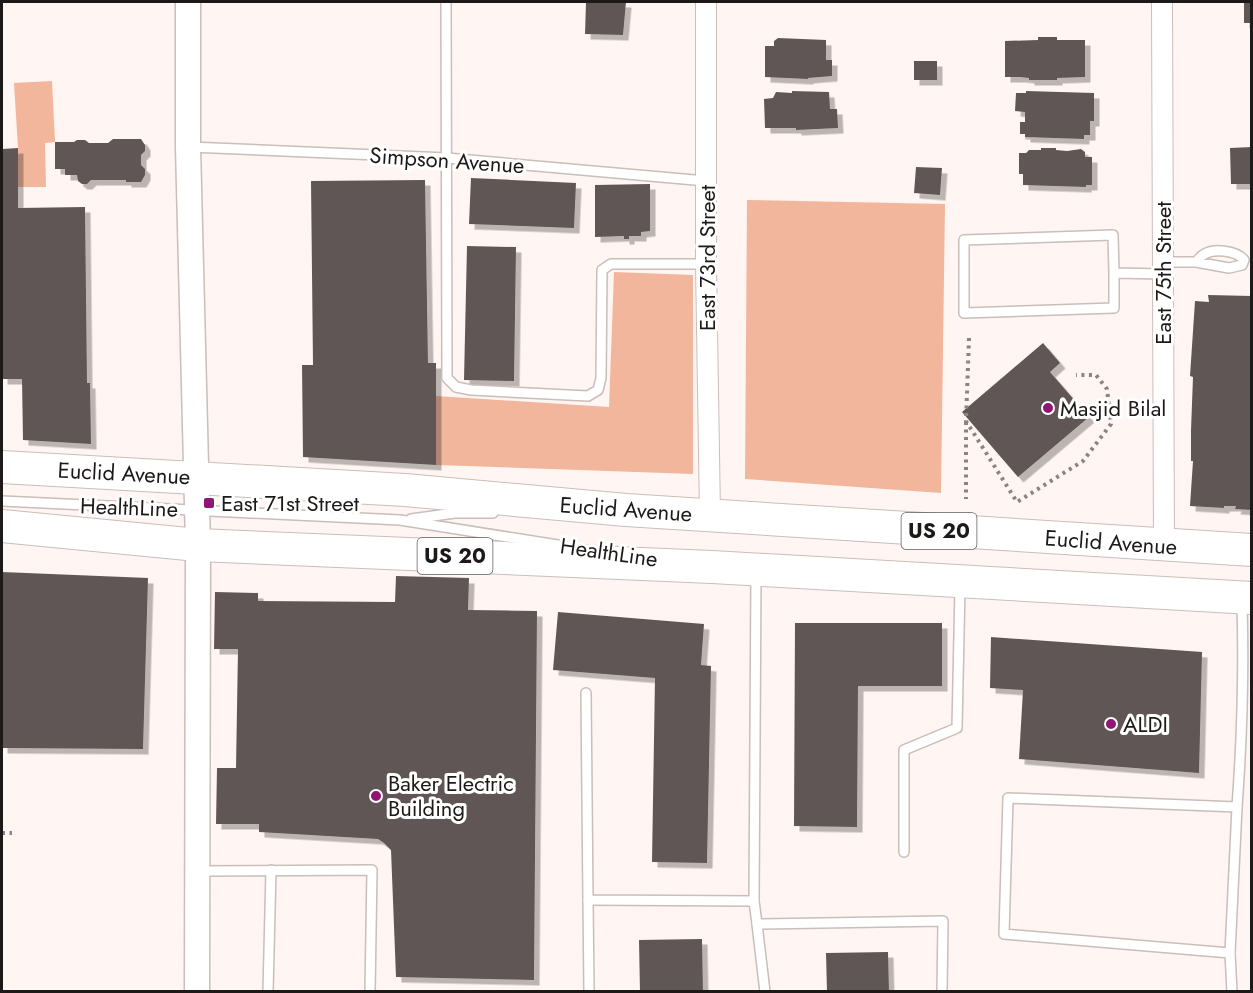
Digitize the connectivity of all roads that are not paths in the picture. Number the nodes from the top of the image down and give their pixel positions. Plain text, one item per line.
1 (188, 2) edge
2 (446, 2) edge
3 (706, 2) edge
4 (1162, 2) edge
5 (188, 147) junction
6 (447, 158) junction
7 (706, 181) junction
8 (1248, 261) edge
9 (1196, 262) junction
10 (706, 264) junction
11 (1163, 268) junction
12 (1114, 273) junction
13 (2, 467) edge
14 (196, 477) junction
15 (2, 501) edge
16 (197, 509) junction
17 (626, 510) junction
18 (501, 512) dead end
19 (535, 512) dead end
20 (710, 515) junction
21 (399, 520) junction
22 (2, 526) edge
23 (198, 545) junction
24 (1164, 545) junction
25 (576, 548) dead end
26 (1251, 550) edge
27 (610, 553) dead end
28 (712, 567) junction
29 (756, 570) junction
30 (960, 582) junction
31 (1247, 598) edge
32 (586, 693) dead end
33 (1237, 807) junction
34 (904, 852) dead end
35 (271, 870) junction
36 (197, 871) junction
37 (588, 900) junction
38 (754, 901) junction
39 (757, 924) junction
40 (1230, 953) junction
41 (197, 992) edge
42 (268, 992) edge
43 (370, 992) edge
44 (589, 992) edge
45 (765, 992) edge
46 (942, 992) edge
47 (1232, 992) edge

1 - 5 street
2 - 6 lane
3 - 7 street, East 73rd Street
4 - 11 street, East 75th Street
5 - 6 lane, Simpson Avenue
5 - 14 street
6 - 7 lane, Simpson Avenue
6 - 10 lane
7 - 10 street, East 73rd Street
8 - 9 lane
8 - 9 lane
9 - 11 lane
10 - 20 street, East 73rd Street
11 - 12 lane
11 - 24 street, East 75th Street
12 - 12 lane
13 - 14 main road, Euclid Avenue / US 20
14 - 16 street
14 - 17 main road, Euclid Avenue / US 20
15 - 16 lane, HealthLine
16 - 21 lane, HealthLine
16 - 23 street
17 - 19 lane, HealthLine
17 - 20 main road, Euclid Avenue / US 20
18 - 21 lane, HealthLine
20 - 24 main road, Euclid Avenue / US 20
21 - 25 lane, HealthLine
22 - 23 main road, US 20
23 - 28 main road, US 20
23 - 36 street
24 - 26 main road, Euclid Avenue / US 20
27 - 28 lane, HealthLine
28 - 29 main road, US 20
29 - 30 main road, US 20
29 - 38 lane
30 - 31 main road, US 20
30 - 34 lane
31 - 33 lane
32 - 37 lane
33 - 40 lane
33 - 40 lane
35 - 36 lane
35 - 42 lane
35 - 43 lane
36 - 41 street
37 - 38 lane
37 - 44 lane
38 - 39 lane
39 - 45 lane
39 - 46 lane
40 - 47 lane

